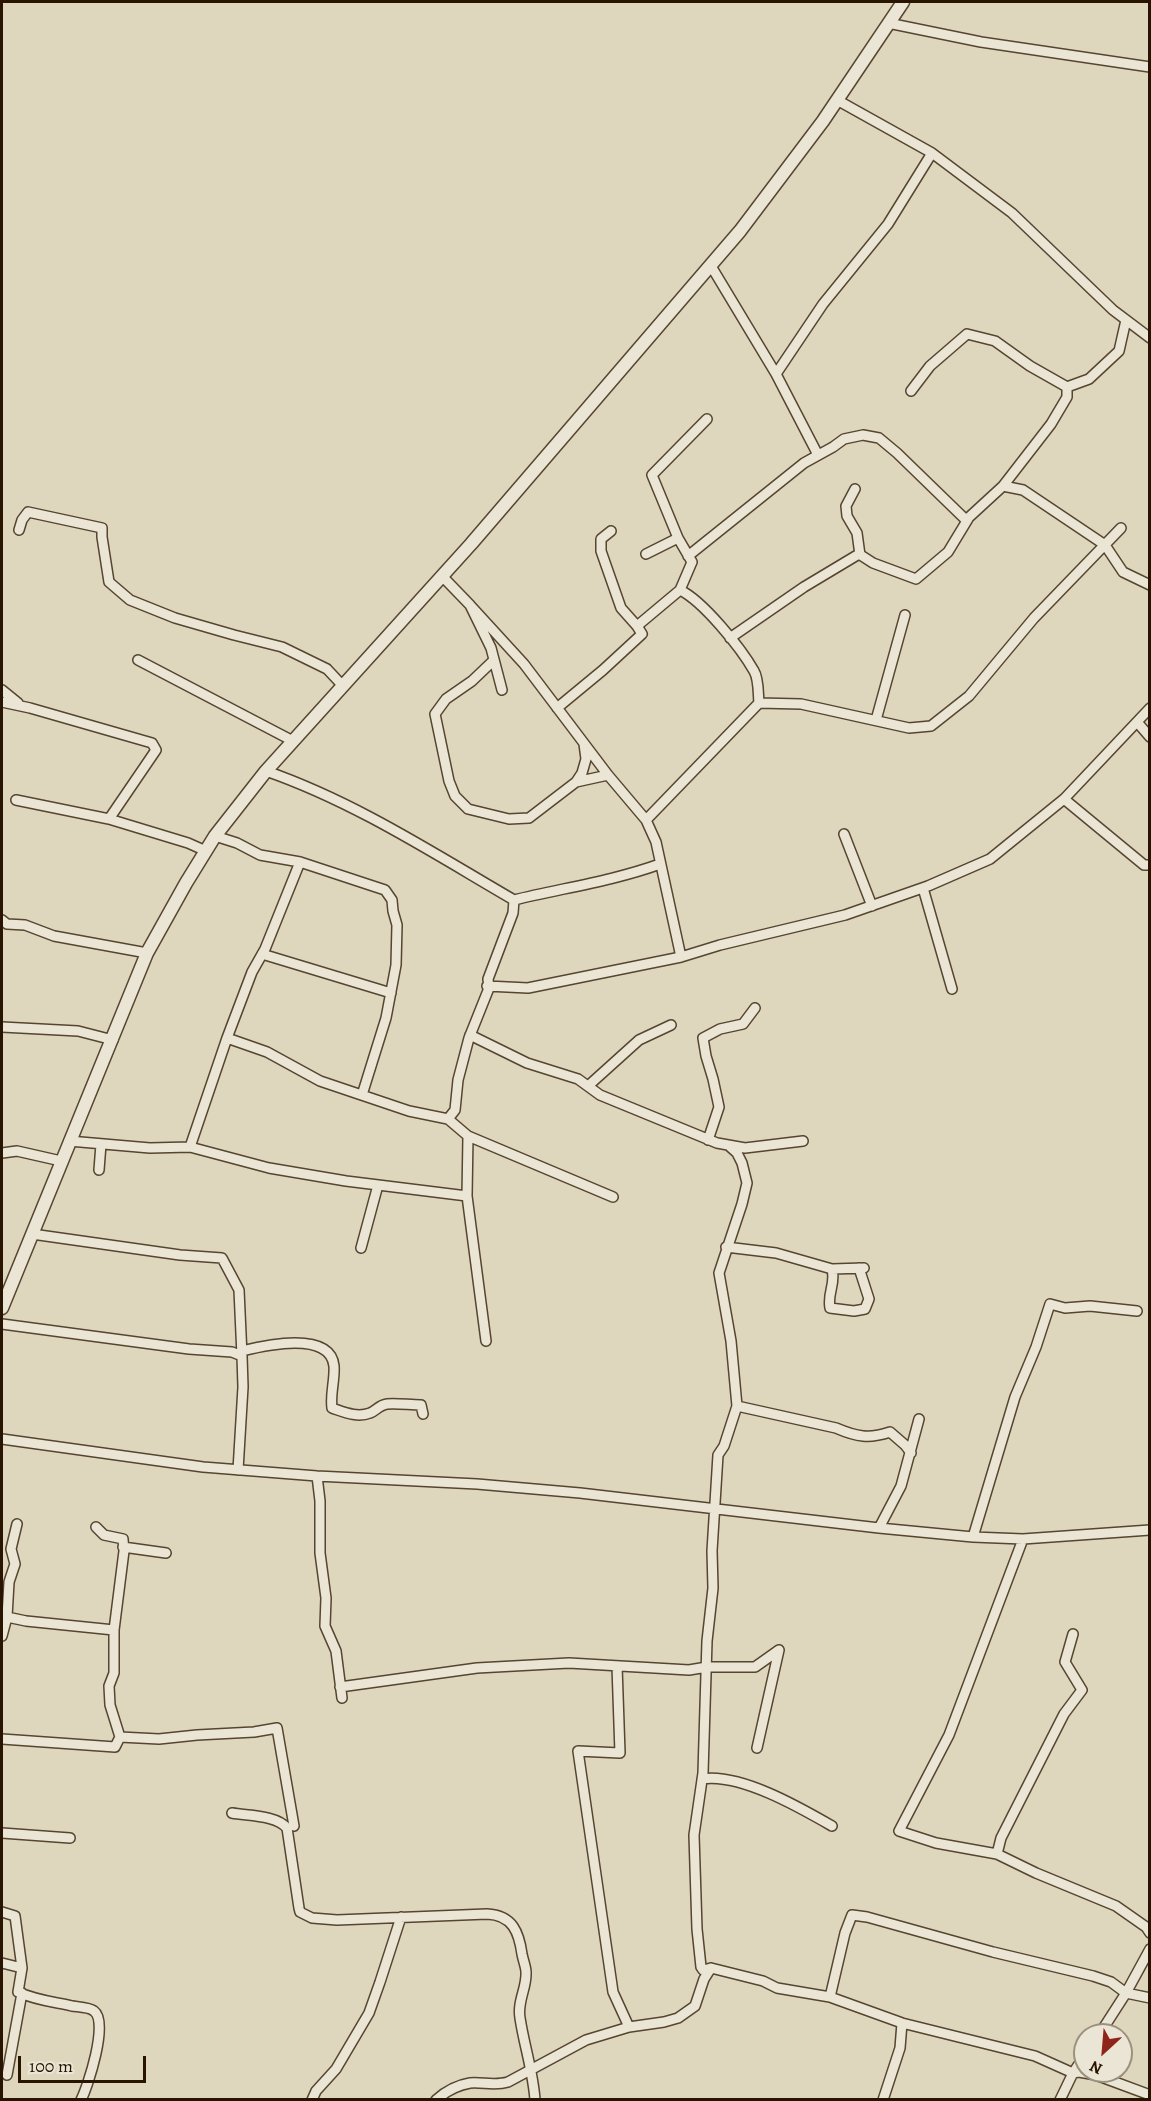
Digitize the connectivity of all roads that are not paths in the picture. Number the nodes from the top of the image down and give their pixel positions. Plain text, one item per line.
1 (903, 2) edge
2 (888, 23) junction
3 (1149, 67) edge
4 (837, 100) junction
5 (932, 153) junction
6 (711, 266) junction
7 (1126, 320) junction
8 (1149, 338) edge
9 (776, 374) junction
10 (1067, 387) junction
11 (912, 391) dead end
12 (707, 419) dead end
13 (819, 455) junction
14 (1003, 486) junction
15 (855, 489) dead end
16 (968, 519) junction
17 (1121, 528) dead end
18 (20, 530) dead end
19 (611, 531) dead end
20 (678, 538) junction
21 (1105, 545) junction
22 (646, 554) dead end
23 (860, 555) junction
24 (688, 556) junction
25 (442, 576) junction
26 (1149, 585) edge
27 (680, 590) junction
28 (470, 605) junction
29 (905, 615) dead end
30 (637, 626) junction
31 (730, 638) junction
32 (138, 660) dead end
33 (494, 660) junction
34 (344, 686) junction
35 (2, 690) edge
36 (502, 690) dead end
37 (2, 702) edge
38 (759, 704) junction
39 (23, 706) junction
40 (557, 708) junction
41 (1149, 708) edge
42 (876, 720) junction
43 (1137, 722) junction
44 (1149, 737) edge
45 (293, 741) junction
46 (584, 744) junction
47 (266, 771) junction
48 (608, 775) junction
49 (576, 782) junction
50 (1064, 799) junction
51 (16, 800) dead end
52 (109, 819) junction
53 (646, 820) junction
54 (844, 834) dead end
55 (215, 836) junction
56 (206, 851) junction
57 (300, 862) junction
58 (660, 864) junction
59 (1149, 865) edge
60 (923, 888) junction
61 (514, 900) junction
62 (872, 906) junction
63 (2, 920) edge
64 (147, 953) junction
65 (262, 954) junction
66 (681, 957) junction
67 (488, 986) junction
68 (952, 989) dead end
69 (391, 993) junction
70 (755, 1008) dead end
71 (671, 1025) dead end
72 (2, 1027) edge
73 (470, 1035) junction
74 (227, 1038) junction
75 (113, 1040) junction
76 (588, 1086) junction
77 (362, 1095) junction
78 (448, 1119) junction
79 (468, 1136) junction
80 (708, 1140) junction
81 (69, 1141) junction
82 (803, 1141) dead end
83 (101, 1144) junction
84 (728, 1145) junction
85 (190, 1147) junction
86 (2, 1153) edge
87 (61, 1161) junction
88 (99, 1170) dead end
89 (378, 1185) junction
90 (467, 1196) junction
91 (613, 1197) dead end
92 (32, 1234) junction
93 (726, 1247) junction
94 (361, 1248) dead end
95 (832, 1269) junction
96 (2, 1308) edge
97 (1137, 1311) dead end
98 (2, 1324) edge
99 (486, 1341) dead end
100 (242, 1354) junction
101 (736, 1406) junction
102 (423, 1414) dead end
103 (919, 1419) dead end
104 (2, 1439) edge
105 (911, 1453) junction
106 (238, 1470) junction
107 (317, 1476) junction
108 (714, 1510) junction
109 (17, 1524) dead end
110 (96, 1527) dead end
111 (879, 1528) junction
112 (1149, 1530) edge
113 (973, 1537) junction
114 (1023, 1539) junction
115 (123, 1547) junction
116 (166, 1553) dead end
117 (7, 1617) junction
118 (114, 1630) junction
119 (1073, 1634) dead end
120 (2, 1635) edge
121 (617, 1666) junction
122 (707, 1667) junction
123 (340, 1687) junction
124 (342, 1698) dead end
125 (120, 1737) junction
126 (2, 1738) edge
127 (757, 1748) dead end
128 (702, 1779) junction
129 (232, 1813) dead end
130 (294, 1826) dead end
131 (832, 1826) dead end
132 (2, 1833) edge
133 (70, 1838) dead end
134 (997, 1854) junction
135 (2, 1912) edge
136 (401, 1917) junction
137 (1149, 1933) edge
138 (1149, 1949) edge
139 (2, 1963) edge
140 (22, 1968) junction
141 (706, 1972) junction
142 (22, 1993) junction
143 (1126, 1993) junction
144 (830, 1997) junction
145 (1149, 1998) edge
146 (902, 2023) junction
147 (1107, 2023) edge
148 (629, 2027) junction
149 (531, 2070) junction
150 (1073, 2073) joint
151 (7, 2075) dead end
152 (1117, 2083) edge
153 (1149, 2095) edge
154 (81, 2100) edge
155 (312, 2100) edge
156 (436, 2100) edge
157 (535, 2100) edge
158 (883, 2100) edge
159 (1060, 2100) edge

1 - 2 street
2 - 3 street
2 - 4 street
4 - 5 street
4 - 6 street
5 - 7 street
5 - 9 street
6 - 9 street
6 - 25 street
7 - 8 street
7 - 10 street
9 - 13 street
10 - 11 street
10 - 14 street
12 - 20 street
13 - 16 street
13 - 24 street
14 - 16 street
14 - 21 street
15 - 23 street
16 - 23 street
17 - 21 street
18 - 34 street
19 - 30 street
20 - 22 street
20 - 24 street
21 - 26 street
21 - 42 street
23 - 31 street
24 - 27 street
25 - 28 street
25 - 34 street
27 - 30 street
27 - 31 street
28 - 33 street
28 - 40 street
29 - 42 street
30 - 40 street
31 - 38 street
32 - 45 street
33 - 36 street
33 - 49 street
34 - 45 street
35 - 39 street
37 - 39 street
38 - 42 street
38 - 53 street
39 - 52 street
40 - 46 street
41 - 43 street
43 - 44 street
43 - 50 street
45 - 47 street
46 - 48 street
46 - 49 street
47 - 55 street
47 - 61 street
48 - 49 street
48 - 53 street
50 - 59 street
50 - 60 street
51 - 52 street
52 - 56 street
53 - 58 street
54 - 62 street
55 - 56 street
55 - 57 street
56 - 64 street
57 - 65 street
57 - 69 street
58 - 61 street
58 - 66 street
60 - 62 street
60 - 68 street
61 - 67 street
62 - 66 street
63 - 64 street
64 - 75 street
65 - 69 street
65 - 74 street
66 - 67 street
67 - 73 street
69 - 77 street
70 - 80 street
71 - 76 street
72 - 75 street
73 - 76 street
73 - 78 street
74 - 77 street
74 - 85 street
75 - 81 street
76 - 80 street
77 - 78 street
78 - 79 street
79 - 90 street
79 - 91 street
80 - 84 street
81 - 83 street
81 - 87 street
82 - 84 street
83 - 85 street
83 - 88 street
84 - 93 street
85 - 89 street
86 - 87 street
87 - 92 street
89 - 90 street
89 - 94 street
90 - 99 street
92 - 96 street
92 - 100 street
93 - 95 street
93 - 101 street
95 - 95 street
97 - 113 street
98 - 100 street
100 - 102 street
100 - 106 street
101 - 105 street
101 - 108 street
103 - 105 street
104 - 106 street
105 - 111 street
106 - 107 street
107 - 108 street
107 - 123 street
108 - 111 street
108 - 122 street
109 - 117 street
110 - 115 street
111 - 113 street
112 - 114 street
113 - 114 street
114 - 134 street
115 - 116 street
115 - 118 street
117 - 118 street
117 - 120 street
118 - 125 street
119 - 134 street
121 - 122 street
121 - 123 street
121 - 148 street
122 - 127 street
122 - 128 street
123 - 124 street
125 - 126 street
125 - 130 street
128 - 131 street
128 - 141 street
129 - 136 street
132 - 133 street
134 - 137 street
135 - 140 street
136 - 149 street
136 - 155 street
138 - 143 street
139 - 140 street
140 - 142 street
141 - 144 street
141 - 148 street
142 - 151 street
142 - 154 street
143 - 144 street
143 - 145 street
143 - 147 street
144 - 146 street
146 - 150 street
146 - 158 street
148 - 149 street
149 - 156 street
149 - 157 street
150 - 159 street
152 - 153 street

